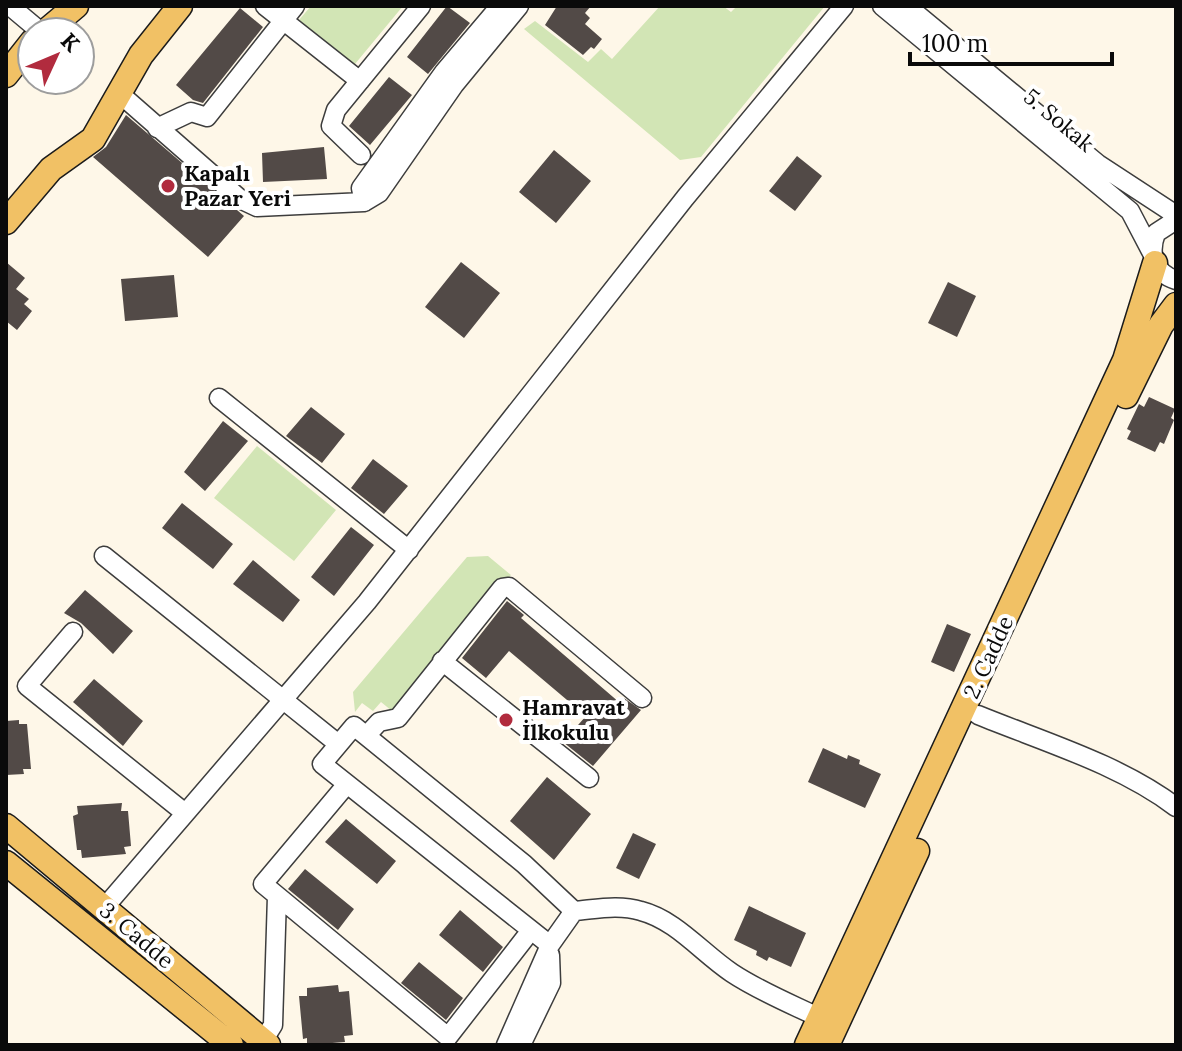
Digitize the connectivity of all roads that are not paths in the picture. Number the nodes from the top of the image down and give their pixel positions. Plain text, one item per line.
1 (180, 6) edge
2 (265, 6) edge
3 (295, 6) edge
4 (421, 6) edge
5 (500, 6) edge
6 (519, 6) edge
7 (844, 6) edge
8 (882, 6) edge
9 (907, 6) edge
10 (282, 22) junction
11 (360, 81) junction
12 (119, 93) junction
13 (157, 128) junction
14 (361, 155) dead end
15 (364, 202) junction
16 (1176, 218) edge
17 (6, 222) edge
18 (1153, 258) junction
19 (1176, 280) edge
20 (1176, 305) edge
21 (219, 398) dead end
22 (409, 550) junction
23 (104, 556) dead end
24 (73, 632) dead end
25 (442, 661) junction
26 (281, 698) junction
27 (642, 698) dead end
28 (978, 715) junction
29 (367, 735) junction
30 (337, 743) junction
31 (589, 778) dead end
32 (347, 784) junction
33 (1176, 807) edge
34 (185, 813) junction
35 (6, 826) edge
36 (6, 863) edge
37 (277, 896) junction
38 (104, 908) junction
39 (574, 911) junction
40 (525, 938) dead end
41 (550, 945) junction
42 (820, 1018) junction
43 (265, 1043) edge
44 (231, 1045) edge
45 (506, 1045) edge
46 (521, 1045) edge
47 (807, 1045) edge
48 (827, 1045) edge

1 - 12 main road
2 - 10 street
3 - 10 street
4 - 11 street
5 - 15 street
6 - 15 street
7 - 22 street
8 - 18 street, 5. Sokak
9 - 16 street, 5. Sokak
10 - 11 street
10 - 13 street
11 - 14 street
12 - 13 street
12 - 17 main road
13 - 15 street
16 - 18 street
18 - 19 street
18 - 42 main road, 2. Cadde
20 - 28 main road, 2. Cadde
21 - 22 street
22 - 26 street
23 - 26 street
24 - 34 street
25 - 27 street
25 - 29 street
25 - 31 street
26 - 30 street
26 - 34 street
28 - 33 street
28 - 48 main road, 2. Cadde
29 - 30 street
29 - 39 street
30 - 32 street
32 - 37 street
32 - 41 street
34 - 38 street
35 - 38 main road, 3. Cadde
36 - 44 main road, 3. Cadde
37 - 40 street
37 - 43 street
38 - 43 main road, 3. Cadde
39 - 41 street
39 - 42 street
41 - 45 street
41 - 46 street
42 - 47 main road, 2. Cadde

